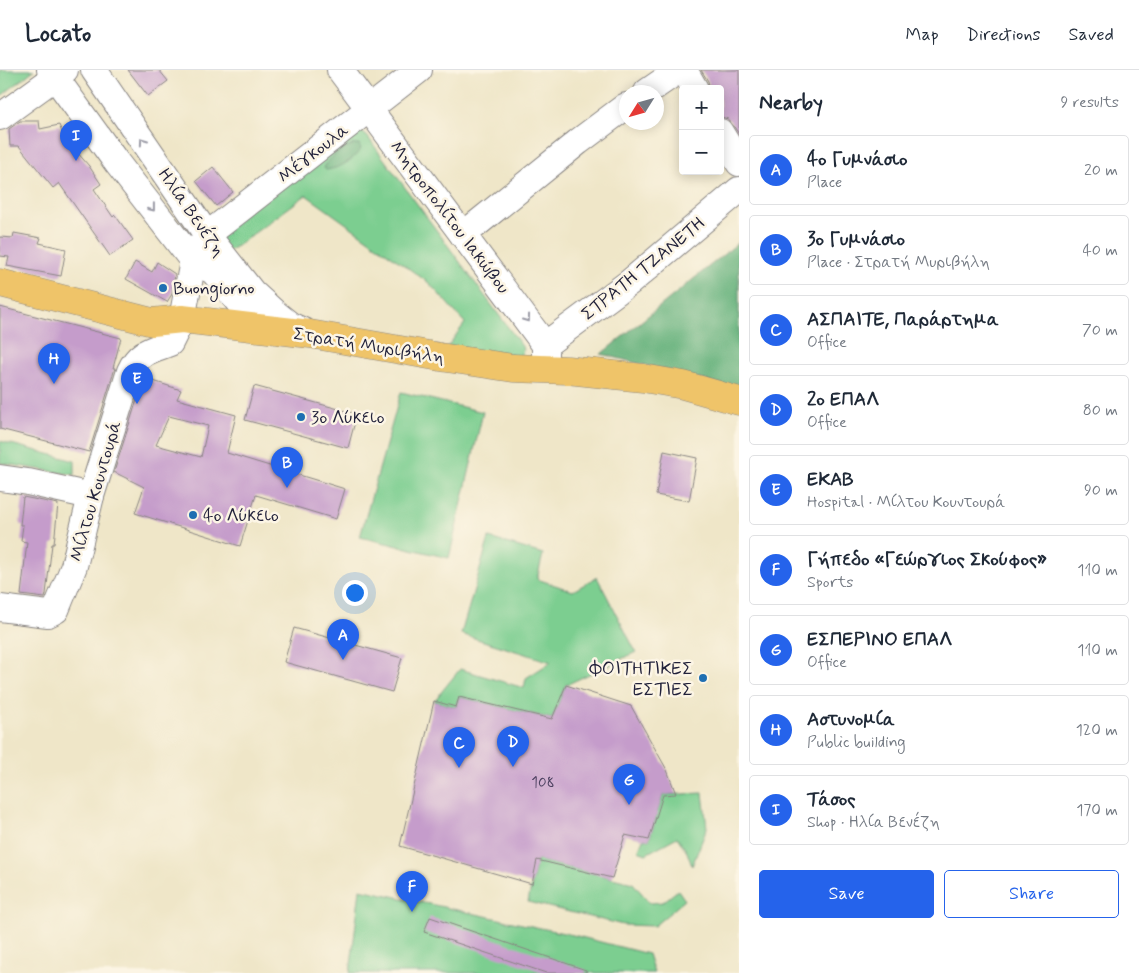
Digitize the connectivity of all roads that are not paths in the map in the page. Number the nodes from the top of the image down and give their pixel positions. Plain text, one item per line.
1 (94, 70) edge
2 (340, 70) edge
3 (419, 70) edge
4 (679, 70) edge
5 (684, 70) edge
6 (57, 72) edge
7 (656, 85) edge
8 (693, 85) edge
9 (370, 109) junction
10 (619, 111) edge
11 (0, 117) edge
12 (724, 139) edge
13 (739, 163) edge
14 (739, 190) edge
15 (208, 235) junction
16 (464, 235) junction
17 (193, 261) junction
18 (0, 283) edge
19 (182, 319) junction
20 (260, 328) junction
21 (310, 334) junction
22 (545, 356) junction
23 (739, 401) edge
24 (0, 478) edge
25 (91, 496) junction
26 (0, 608) edge

15 -> 1 street, Ηλία Βενέζη
2 - 9 street, Μητροπολίτου Ιακώβου
3 - 9 street, Μέγκουλα
4 - 7 street
5 - 8 street
6 - 11 street
6 -> 17 street, Ηλία Βενέζη
9 - 15 street, Μέγκουλα
9 - 16 street, Μητροπολίτου Ιακώβου
10 - 16 street
12 - 13 street
14 - 22 street, ΣΤΡΑΤΗ ΤΖΑΝΕΤΗ
15 - 17 street
15 - 21 street, Ηλία Βενέζη
16 -> 22 street, Μητροπολίτου Ιακώβου
17 - 19 street, Ηλία Βενέζη
17 - 20 street
18 - 19 main road, Στρατή Μυριβήλη
19 - 20 main road, Στρατή Μυριβήλη
19 - 25 street, Μίλτου Κουντουρά
20 - 21 main road, Στρατή Μυριβήλη
21 - 22 main road, Στρατή Μυριβήλη
22 - 23 main road, Στρατή Μυριβήλη
24 - 25 street
25 - 26 street, Μίλτου Κουντουρά

